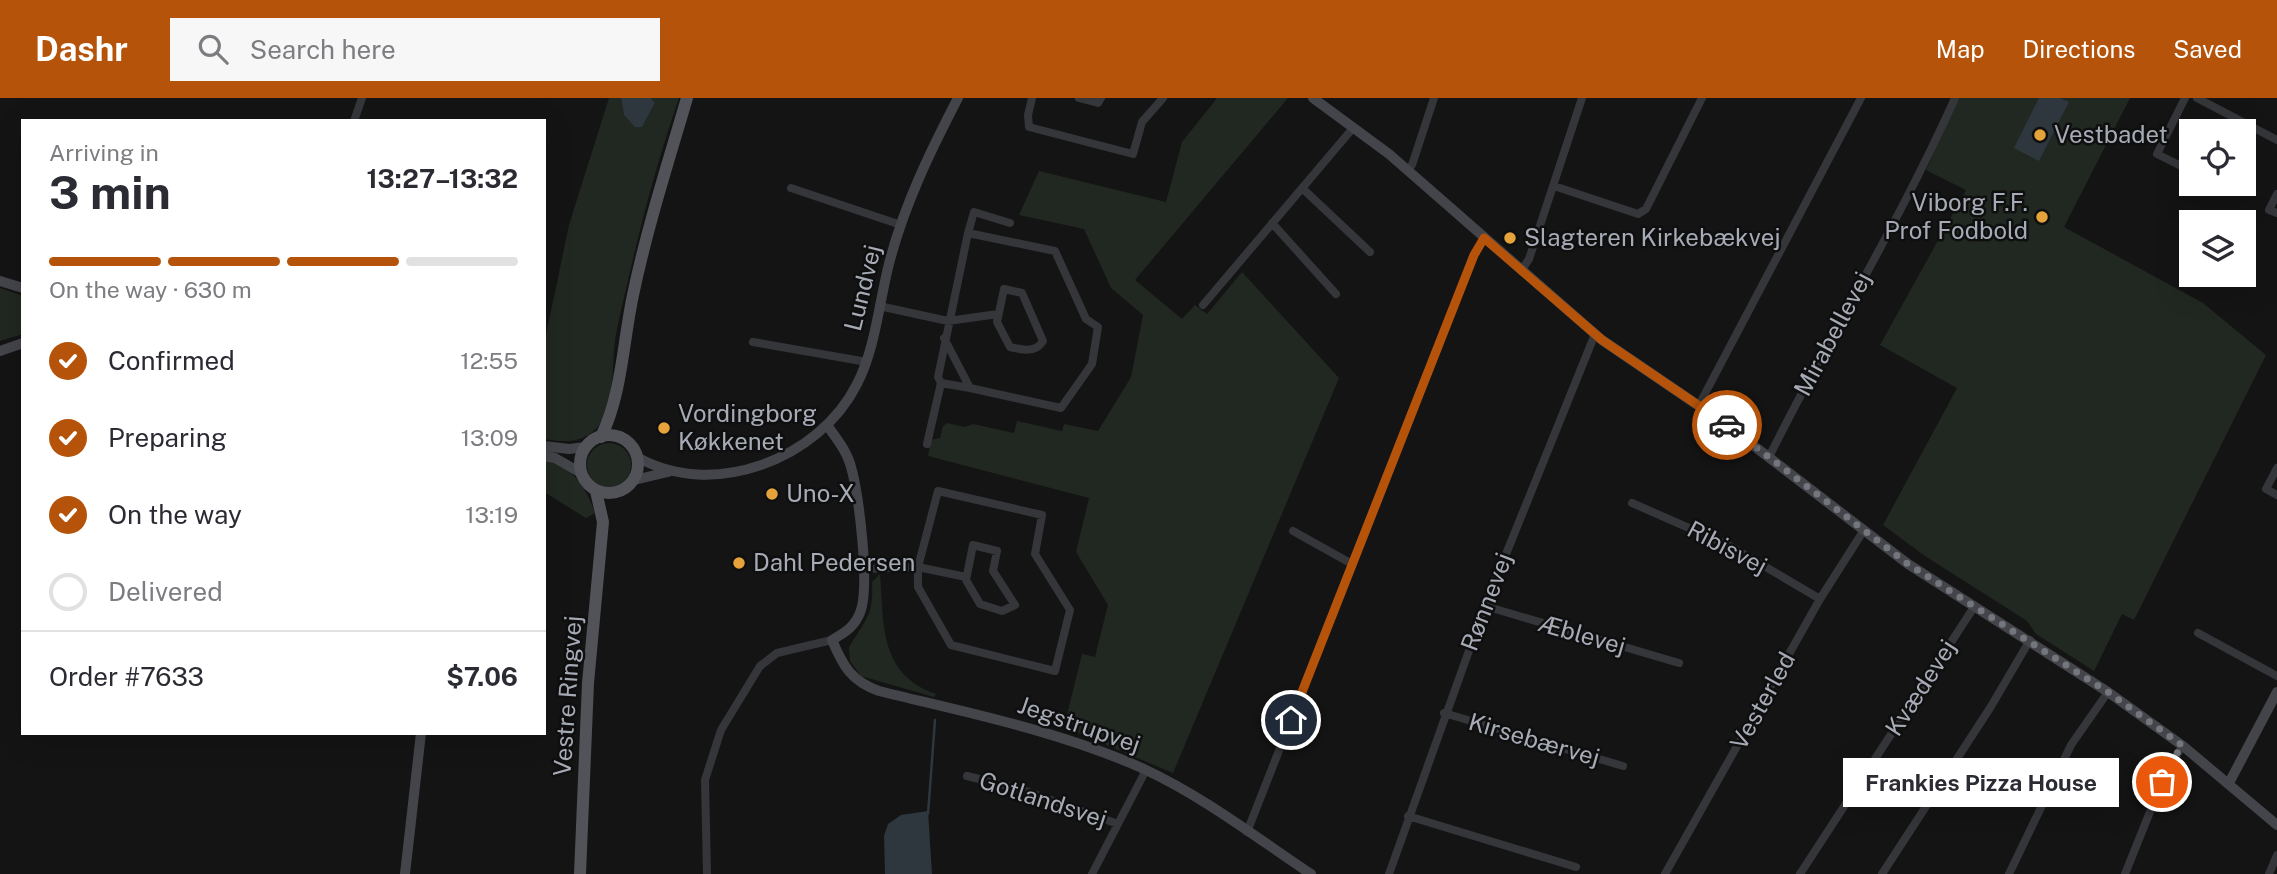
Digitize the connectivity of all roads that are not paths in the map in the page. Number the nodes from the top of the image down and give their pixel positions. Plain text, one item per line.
1 (362, 98) edge
2 (687, 98) edge
3 (957, 98) edge
4 (1032, 98) edge
5 (1079, 98) edge
6 (1101, 98) edge
7 (1163, 98) edge
8 (1313, 98) edge
9 (1434, 98) edge
10 (1582, 98) edge
11 (1702, 98) edge
12 (1861, 98) edge
13 (1955, 98) edge
14 (2185, 98) edge
15 (2197, 98) edge
16 (355, 119) edge
17 (1353, 128) junction
18 (2276, 136) edge
19 (2179, 165) edge
20 (1407, 170) junction
21 (1554, 186) junction
22 (791, 188) dead end
23 (1302, 188) junction
24 (2277, 194) edge
25 (2277, 214) edge
26 (1010, 223) dead end
27 (1272, 223) junction
28 (901, 225) junction
29 (968, 233) junction
30 (1484, 238) junction
31 (1370, 252) dead end
32 (1521, 271) junction
33 (0, 281) edge
34 (21, 287) edge
35 (1336, 294) dead end
36 (1203, 305) dead end
37 (879, 306) junction
38 (998, 314) junction
39 (948, 321) junction
40 (1595, 334) junction
41 (944, 338) junction
42 (753, 342) dead end
43 (21, 344) edge
44 (0, 351) edge
45 (867, 362) junction
46 (941, 383) junction
47 (970, 388) junction
48 (615, 404) junction
49 (1699, 405) junction
50 (827, 425) junction
51 (601, 437) junction
52 (624, 439) junction
53 (927, 444) dead end
54 (546, 446) edge
55 (586, 447) junction
56 (546, 456) edge
57 (637, 457) junction
58 (1769, 457) junction
59 (2277, 468) edge
60 (671, 471) junction
61 (582, 473) junction
62 (634, 480) junction
63 (596, 491) junction
64 (618, 492) junction
65 (2277, 495) edge
66 (1632, 503) dead end
67 (603, 522) junction
68 (1864, 530) junction
69 (1293, 531) dead end
70 (1352, 564) junction
71 (918, 567) junction
72 (864, 569) junction
73 (966, 577) junction
74 (1820, 599) junction
75 (1485, 606) junction
76 (1974, 607) junction
77 (2198, 633) dead end
78 (832, 640) junction
79 (2030, 640) junction
80 (1679, 663) dead end
81 (2277, 676) edge
82 (2108, 692) junction
83 (2277, 692) edge
84 (1444, 713) junction
85 (421, 735) edge
86 (2183, 746) junction
87 (1623, 766) dead end
88 (1146, 770) junction
89 (967, 776) dead end
90 (2229, 783) junction
91 (1408, 816) junction
92 (1118, 824) junction
93 (2277, 825) edge
94 (1247, 832) junction
95 (2277, 855) edge
96 (1576, 867) dead end
97 (1096, 873) edge
98 (405, 874) edge
99 (580, 874) edge
100 (707, 874) edge
101 (1311, 874) edge
102 (1389, 874) edge
103 (1665, 874) edge
104 (1800, 874) edge
105 (1882, 874) edge
106 (2009, 874) edge
107 (2125, 874) edge
108 (2269, 874) edge

1 - 16 street
2 - 48 main road
3 - 28 street, Lundvej
4 - 7 street
5 - 6 street
8 - 17 street
9 - 20 street
10 - 21 street
11 - 21 street
12 - 49 street
13 - 58 street, Mirabellevej
14 - 19 street
15 - 18 street
17 - 20 street
17 - 23 street
20 - 30 street
21 - 32 street
22 - 28 street, Lundvej
23 - 27 street
23 - 31 street
24 - 25 street
26 - 29 street
27 - 35 street
27 - 36 street
28 - 37 street, Lundvej
29 - 39 street
29 - 47 street
30 - 32 street
30 - 70 street
32 - 40 street
33 - 34 street
37 - 39 street
37 - 45 street, Lundvej
38 - 38 street
38 - 39 street
39 - 41 street
40 - 49 street
40 - 75 street, Rønnevej
41 - 46 street
41 - 47 street
42 - 45 street, Lundvej
43 - 44 street
45 - 50 street, Lundvej
46 - 47 street
46 - 53 street
48 - 51 main road
48 - 52 main road
49 - 58 street
50 - 60 street, Lundvej
50 - 72 street
51 - 52 main road
51 - 55 main road
52 - 57 main road
54 - 55 street
55 - 61 main road
56 - 61 street
57 - 60 street, Lundvej
57 - 62 main road
58 - 68 street
59 - 65 street
60 - 62 street, Lundvej
61 - 63 main road
62 - 64 main road
63 - 64 main road
63 - 67 main road, Vestre Ringvej
64 - 67 main road, Vestre Ringvej
66 - 74 street, Ribisvej
67 - 99 main road, Vestre Ringvej
68 - 74 street, Vesterled
68 - 76 street
69 - 70 street
70 - 94 street
71 - 71 street
71 - 72 street
71 - 73 street
72 - 78 street
73 - 73 street
74 - 103 street, Vesterled
75 - 80 street, Æblevej
75 - 84 street, Rønnevej
76 - 79 street
76 - 104 street, Kvædevej
77 - 81 street
78 - 88 street, Jegstrupvej
78 - 100 street
79 - 82 street
79 - 105 street
82 - 86 street
82 - 106 street
83 - 90 street
84 - 87 street, Kirsebærvej
84 - 91 street, Rønnevej
85 - 98 street
86 - 90 street
86 - 107 street
88 - 92 street, Gotlandsvej
88 - 94 street, Jegstrupvej
89 - 92 street, Gotlandsvej
90 - 93 street
91 - 96 street
91 - 102 street, Rønnevej
92 - 97 street, Gotlandsvej
94 - 101 street, Jegstrupvej
95 - 108 street

